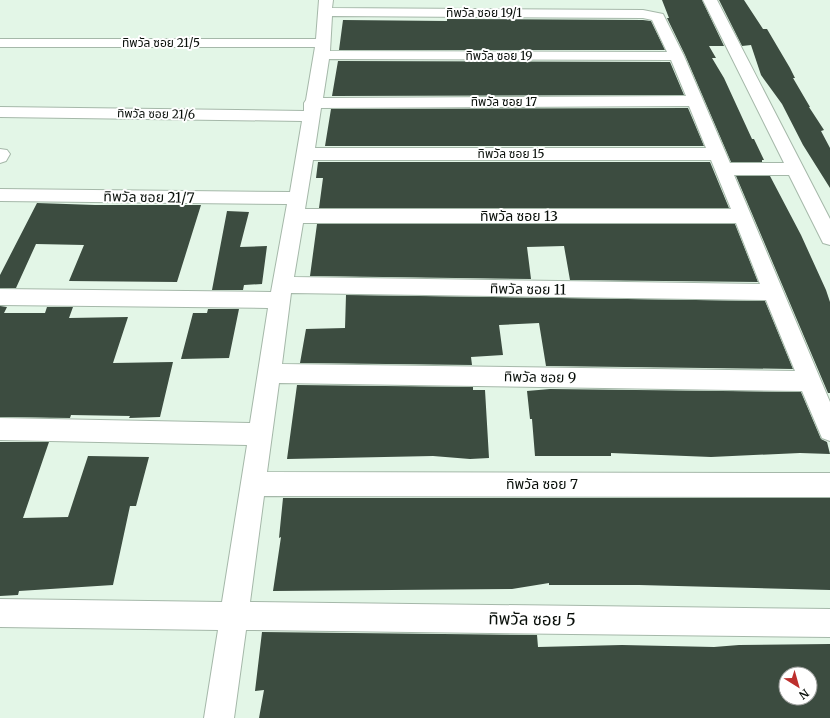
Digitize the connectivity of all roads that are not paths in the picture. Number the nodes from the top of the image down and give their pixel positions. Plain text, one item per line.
1 (637, 0) edge
2 (710, 0) edge
3 (326, 6) edge
4 (643, 14) junction
5 (0, 43) edge
6 (322, 49) junction
7 (677, 56) junction
8 (695, 101) junction
9 (312, 110) junction
10 (0, 112) edge
11 (305, 154) junction
12 (721, 162) junction
13 (795, 169) junction
14 (0, 195) edge
15 (297, 198) junction
16 (294, 216) junction
17 (743, 216) junction
18 (830, 238) edge
19 (281, 292) junction
20 (773, 292) junction
21 (0, 297) edge
22 (270, 374) junction
23 (810, 381) junction
24 (0, 429) edge
25 (830, 430) edge
26 (260, 434) junction
27 (253, 484) junction
28 (830, 485) edge
29 (0, 613) edge
30 (234, 616) junction
31 (830, 623) edge
32 (219, 718) edge

1 - 4 street
2 - 13 street
3 - 4 street, ทิพวัล ซอย 19/1
3 - 6 street
4 - 7 street
5 - 6 street, ทิพวัล ซอย 21/5
6 - 7 street, ทิพวัล ซอย 19
6 - 9 street
7 - 8 street
8 - 9 street, ทิพวัล ซอย 17
8 - 12 street
9 - 10 street, ทิพวัล ซอย 21/6
9 - 11 street
11 - 12 street, ทิพวัล ซอย 15
11 - 15 street
12 - 13 street, ทิพวัล ซอย 15
12 - 17 street
13 - 18 street
14 - 15 street, ทิพวัล ซอย 21/7
15 - 16 street
16 - 17 street, ทิพวัล ซอย 13
16 - 19 street
17 - 20 street
19 - 20 street, ทิพวัล ซอย 11
19 - 21 street, ทิพวัล ซอย 11
19 - 22 street
20 - 23 street
22 - 23 street, ทิพวัล ซอย 9
22 - 26 street
23 - 25 street
24 - 26 street
26 - 27 street
27 - 28 street, ทิพวัล ซอย 7
27 - 30 street
29 - 30 street, ทิพวัล ซอย 5
30 - 31 street, ทิพวัล ซอย 5
30 - 32 street

